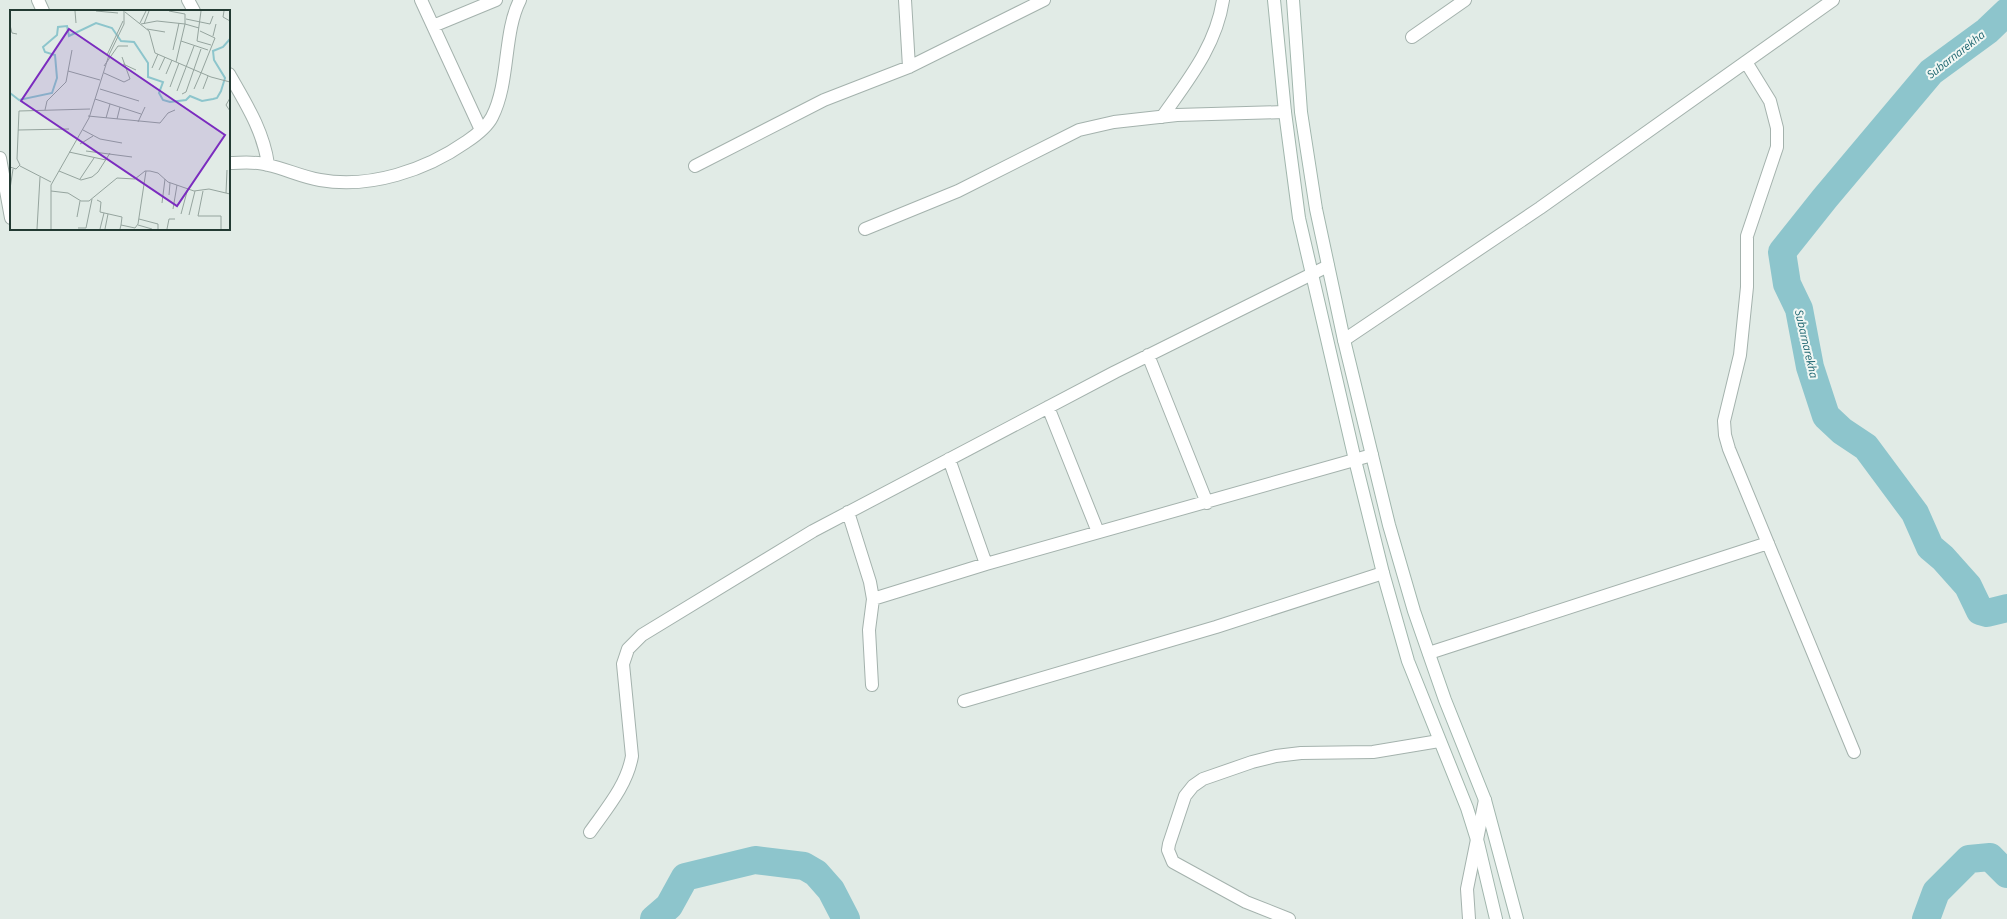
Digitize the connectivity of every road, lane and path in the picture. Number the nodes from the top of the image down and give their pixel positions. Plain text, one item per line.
1 (38, 0) edge
2 (188, 0) edge
3 (422, 0) edge
4 (496, 0) edge
5 (520, 0) edge
6 (905, 0) edge
7 (1044, 0) edge
8 (1223, 0) edge
9 (1274, 0) edge
10 (1293, 0) edge
11 (1465, 0) edge
12 (1833, 0) edge
13 (43, 10) edge
14 (193, 10) edge
15 (434, 26) junction
16 (1412, 37) dead end
17 (1746, 62) junction
18 (909, 67) junction
19 (230, 76) edge
20 (1285, 112) junction
21 (1162, 117) junction
22 (481, 130) junction
23 (0, 158) edge
24 (230, 163) edge
25 (268, 164) junction
26 (695, 166) dead end
27 (10, 213) edge
28 (10, 218) edge
29 (0, 221) edge
30 (865, 229) dead end
31 (1328, 266) junction
32 (1311, 274) junction
33 (1344, 340) junction
34 (1148, 355) junction
35 (1048, 407) junction
36 (1372, 455) junction
37 (949, 459) junction
38 (1355, 460) junction
39 (1207, 503) junction
40 (848, 512) junction
41 (1098, 532) junction
42 (1768, 543) junction
43 (986, 564) junction
44 (1383, 573) junction
45 (873, 599) junction
46 (1429, 653) junction
47 (872, 685) dead end
48 (964, 701) dead end
49 (1439, 741) junction
50 (1854, 752) dead end
51 (1485, 800) junction
52 (590, 832) dead end
53 (1478, 843) junction
54 (1289, 919) edge
55 (1469, 919) edge
56 (1496, 919) edge
57 (1517, 919) edge

1 - 13 street
2 - 14 street
3 - 15 street
4 - 15 street
5 - 22 street
6 - 18 street
7 - 18 street
8 - 21 street
9 - 20 street
10 - 31 street
11 - 16 street
12 - 17 street
15 - 22 street
17 - 33 street
17 - 42 street
18 - 26 street
19 - 25 street
20 - 21 street
20 - 32 street
21 - 30 street
22 - 25 street
23 - 27 street
24 - 25 street
28 - 29 street
31 - 32 street
31 - 33 street
32 - 34 street
32 - 38 street
33 - 36 street
34 - 35 street
34 - 39 street
35 - 37 street
35 - 41 street
36 - 38 street
36 - 46 street
37 - 40 street
37 - 43 street
38 - 39 street
38 - 44 street
39 - 41 street
40 - 45 street
40 - 52 street
41 - 43 street
42 - 46 street
42 - 50 street
43 - 45 street
44 - 48 street
44 - 49 street
45 - 47 street
46 - 51 street
49 - 53 street
49 - 54 street
51 - 53 street
51 - 57 street
53 - 55 street
53 - 56 street

